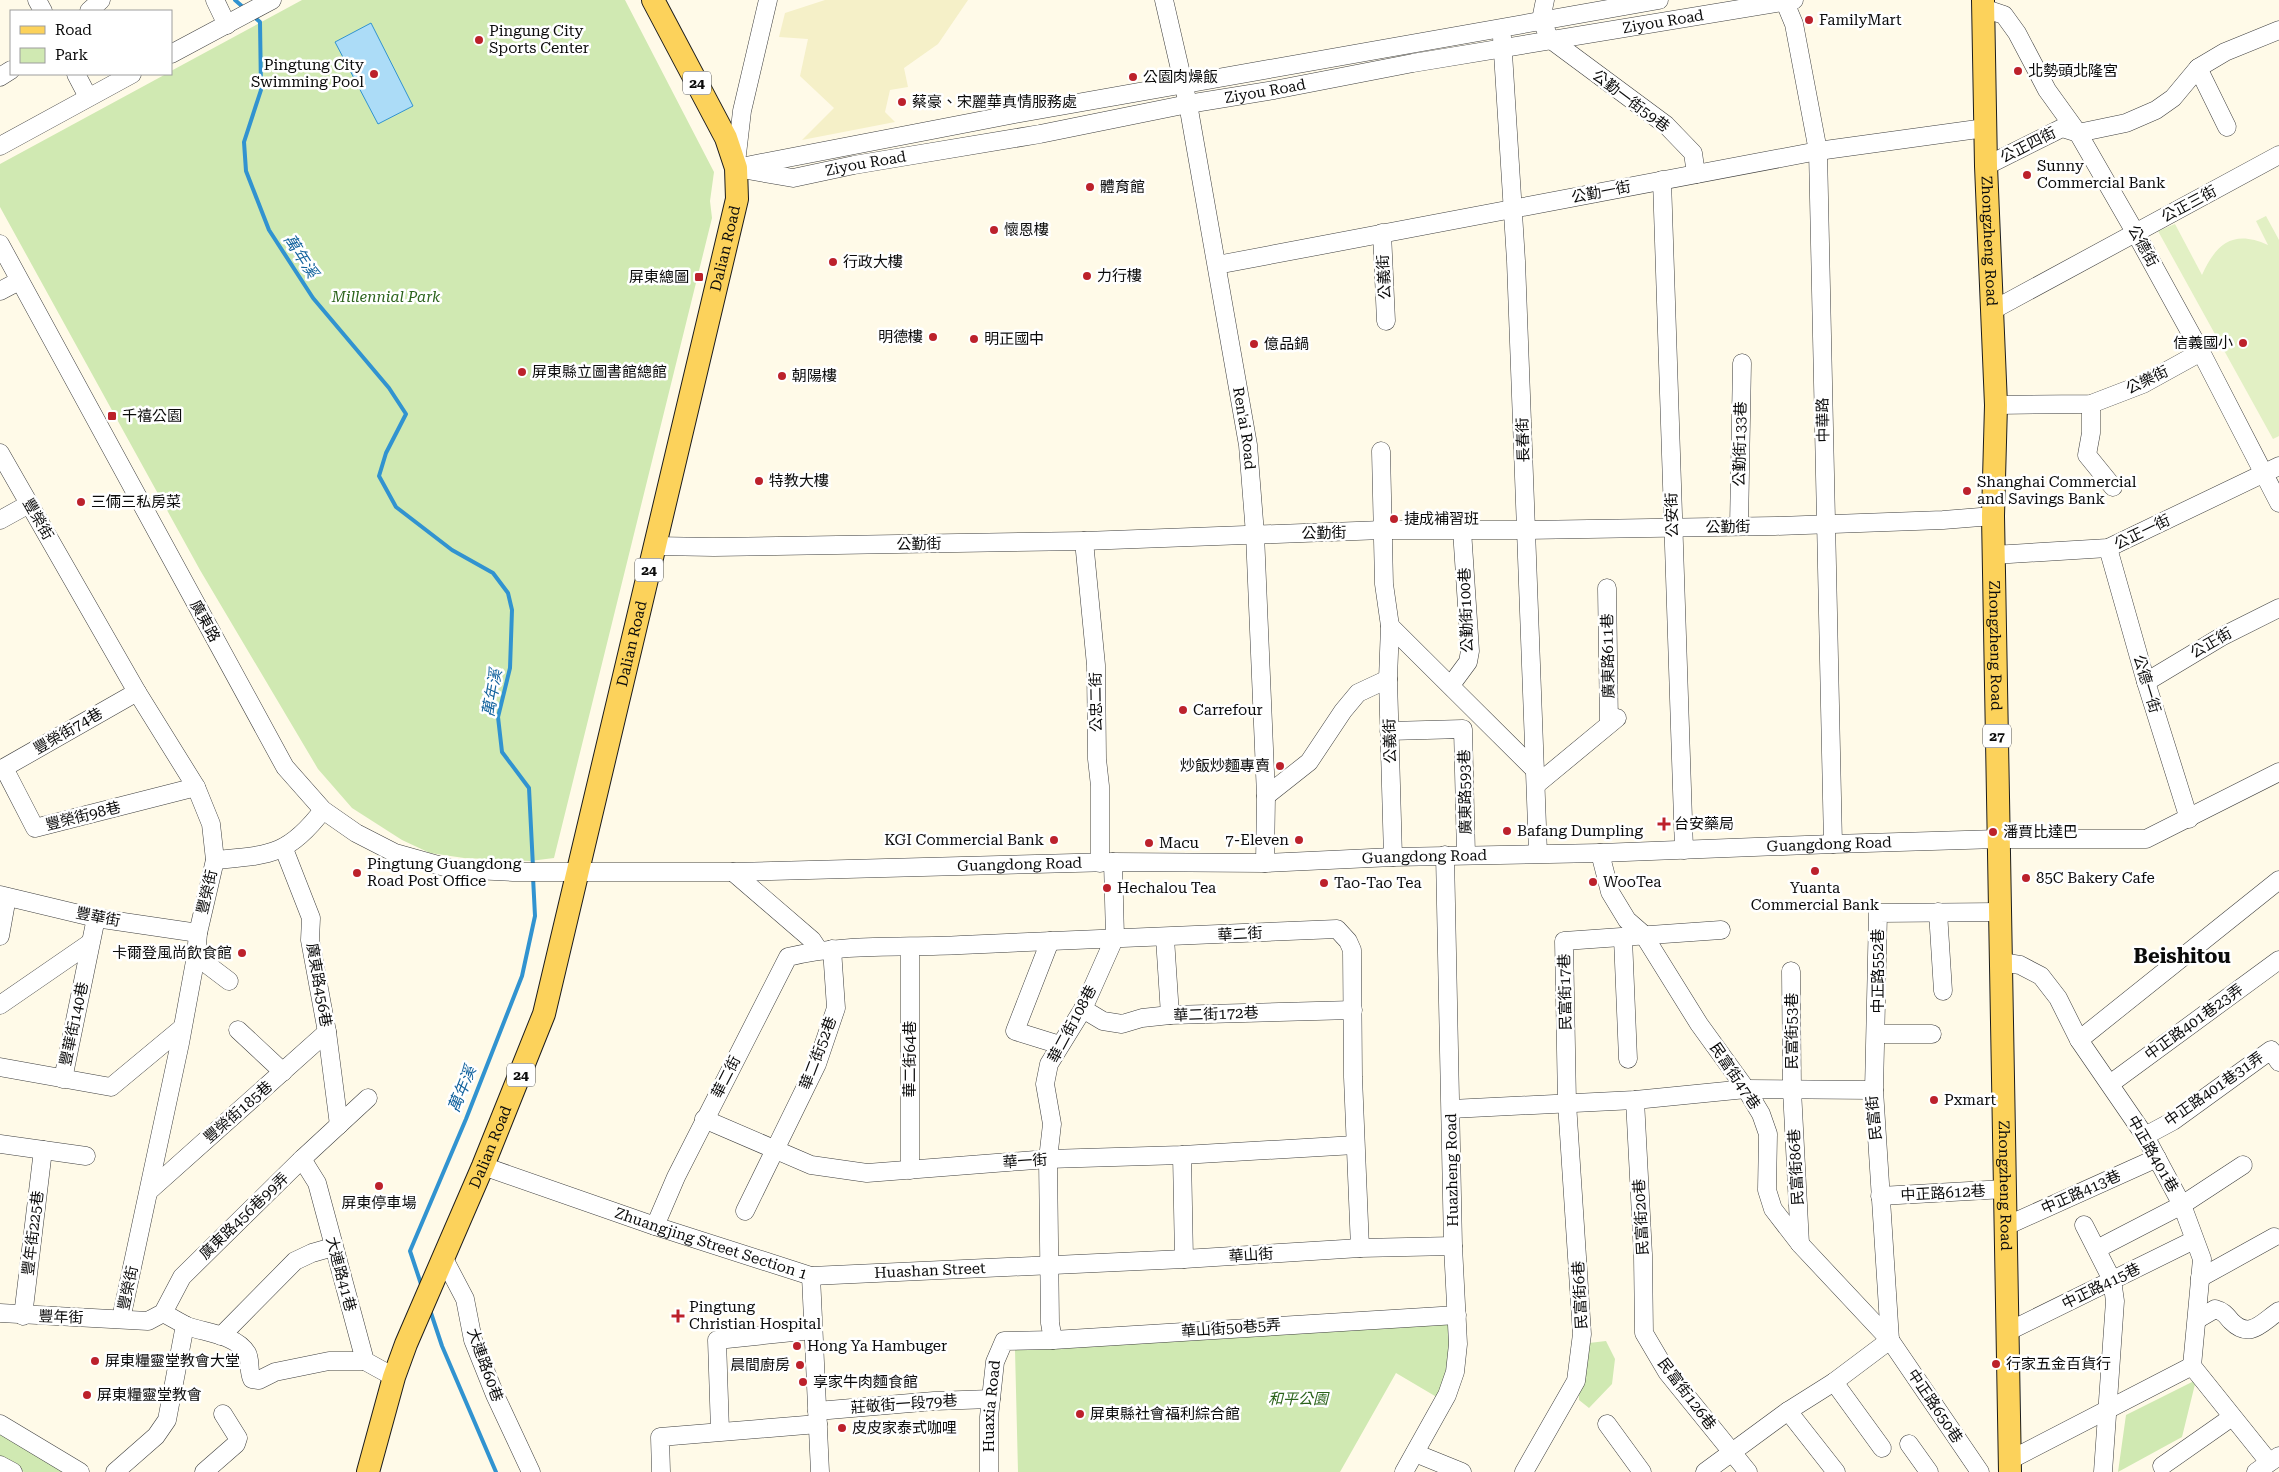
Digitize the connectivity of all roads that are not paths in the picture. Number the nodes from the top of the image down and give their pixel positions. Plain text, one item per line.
1 (101, 0) edge
2 (215, 0) edge
3 (272, 0) edge
4 (653, 0) edge
5 (768, 0) edge
6 (1164, 0) edge
7 (1546, 0) edge
8 (1658, 0) edge
9 (1788, 1) edge
10 (1983, 4) edge
11 (90, 10) edge
12 (1541, 20) junction
13 (227, 25) junction
14 (1500, 27) junction
15 (2279, 30) edge
16 (1550, 39) junction
17 (1503, 47) junction
18 (172, 53) edge
19 (2198, 68) junction
20 (77, 75) edge
21 (130, 75) edge
22 (1184, 84) junction
23 (88, 97) junction
24 (1188, 104) junction
25 (2227, 127) dead end
26 (1985, 128) junction
27 (2078, 133) junction
28 (0, 146) edge
29 (1818, 151) junction
30 (2279, 156) edge
31 (1986, 166) junction
32 (736, 168) junction
33 (1696, 174) junction
34 (1662, 180) junction
35 (1513, 209) junction
36 (2135, 232) junction
37 (1382, 233) junction
38 (0, 244) edge
39 (1217, 265) junction
40 (20, 281) junction
41 (0, 291) edge
42 (1993, 310) junction
43 (1386, 321) dead end
44 (2201, 352) junction
45 (1742, 363) dead end
46 (2091, 404) junction
47 (1996, 405) junction
48 (1381, 451) dead end
49 (0, 453) edge
50 (2272, 470) edge
51 (2113, 488) dead end
52 (2279, 503) edge
53 (29, 504) junction
54 (1992, 516) junction
55 (0, 520) edge
56 (1825, 523) junction
57 (1739, 526) junction
58 (1672, 528) junction
59 (1383, 530) junction
60 (1462, 530) junction
61 (1526, 530) junction
62 (1255, 534) junction
63 (1084, 541) junction
64 (654, 546) junction
65 (2108, 548) junction
66 (1993, 555) junction
67 (1607, 588) dead end
68 (2279, 608) edge
69 (1390, 626) junction
70 (1388, 679) junction
71 (2146, 682) junction
72 (1451, 685) junction
73 (137, 692) junction
74 (1389, 731) junction
75 (2, 769) edge
76 (2278, 775) edge
77 (1536, 778) junction
78 (196, 787) junction
79 (1266, 796) junction
80 (323, 810) junction
81 (2189, 819) junction
82 (1998, 839) junction
83 (1833, 844) junction
84 (284, 849) junction
85 (1684, 850) junction
86 (1538, 853) junction
87 (1600, 853) junction
88 (1445, 855) junction
89 (1466, 855) junction
90 (1393, 857) junction
91 (215, 860) junction
92 (1107, 863) junction
93 (1265, 863) junction
94 (554, 872) joint
95 (579, 872) junction
96 (733, 872) junction
97 (2279, 880) edge
98 (4, 896) edge
99 (1938, 912) junction
100 (2000, 912) junction
101 (96, 918) junction
102 (1721, 930) dead end
103 (198, 933) junction
104 (1643, 934) junction
105 (0, 936) edge
106 (1115, 937) junction
107 (1165, 938) junction
108 (1623, 938) junction
109 (1050, 941) junction
110 (90, 943) junction
111 (910, 947) junction
112 (825, 949) junction
113 (196, 956) junction
114 (2279, 960) edge
115 (2001, 962) junction
116 (1791, 971) dead end
117 (229, 981) dead end
118 (1943, 991) dead end
119 (0, 1005) edge
120 (1083, 1009) junction
121 (1353, 1010) junction
122 (1170, 1015) junction
123 (182, 1028) junction
124 (238, 1030) dead end
125 (327, 1032) junction
126 (1877, 1034) junction
127 (1932, 1034) dead end
128 (2079, 1040) junction
129 (1060, 1045) junction
130 (1628, 1059) dead end
131 (2279, 1062) edge
132 (0, 1067) edge
133 (284, 1072) junction
134 (63, 1079) junction
135 (2110, 1084) junction
136 (1746, 1089) junction
137 (1792, 1090) junction
138 (1874, 1090) junction
139 (368, 1098) dead end
140 (1635, 1100) junction
141 (1567, 1103) junction
142 (1451, 1109) junction
143 (704, 1120) junction
144 (339, 1125) junction
145 (2145, 1136) junction
146 (0, 1144) edge
147 (1355, 1145) junction
148 (43, 1150) junction
149 (775, 1151) junction
150 (1182, 1155) junction
151 (86, 1156) dead end
152 (2157, 1158) junction
153 (302, 1159) junction
154 (1048, 1159) junction
155 (2242, 1165) dead end
156 (483, 1166) junction
157 (910, 1170) junction
158 (2005, 1189) junction
159 (149, 1191) junction
160 (1880, 1196) junction
161 (2182, 1205) junction
162 (744, 1211) dead end
163 (2084, 1225) dead end
164 (655, 1226) junction
165 (2006, 1226) junction
166 (2274, 1237) dead end
167 (2194, 1240) junction
168 (1800, 1244) junction
169 (1453, 1246) junction
170 (333, 1247) junction
171 (1360, 1248) junction
172 (2097, 1249) junction
173 (1184, 1259) junction
174 (440, 1263) junction
175 (1048, 1265) junction
176 (811, 1276) junction
177 (2200, 1278) junction
178 (2112, 1280) junction
179 (2279, 1311) edge
180 (0, 1313) edge
181 (163, 1313) junction
182 (1457, 1314) junction
183 (23, 1316) junction
184 (121, 1318) junction
185 (2198, 1319) junction
186 (185, 1325) junction
187 (814, 1330) junction
188 (2007, 1332) junction
189 (1644, 1333) joint
190 (221, 1336) junction
191 (1053, 1340) junction
192 (1890, 1340) junction
193 (1004, 1341) joint
194 (365, 1361) junction
195 (2192, 1366) junction
196 (394, 1377) junction
197 (1834, 1382) junction
198 (991, 1399) junction
199 (1788, 1410) junction
200 (2108, 1410) junction
201 (223, 1414) dead end
202 (818, 1417) junction
203 (2232, 1417) junction
204 (0, 1424) edge
205 (1607, 1424) dead end
206 (720, 1431) junction
207 (1908, 1444) dead end
208 (1882, 1448) dead end
209 (1732, 1452) junction
210 (1415, 1453) junction
211 (2268, 1463) edge
212 (0, 1465) edge
213 (2010, 1466) edge
214 (2162, 1466) dead end
215 (13, 1472) edge
216 (80, 1472) edge
217 (115, 1472) edge
218 (204, 1472) edge
219 (368, 1472) edge
220 (532, 1472) edge
221 (662, 1472) edge
222 (820, 1472) edge
223 (989, 1472) edge
224 (1404, 1472) edge
225 (1462, 1472) edge
226 (1524, 1472) edge
227 (1642, 1472) edge
228 (1705, 1472) edge
229 (1748, 1472) edge
230 (1836, 1472) edge
231 (1929, 1472) edge
232 (1980, 1472) edge
233 (2103, 1472) edge

1 - 11 street
2 - 13 street
3 - 13 street
4 - 32 main road, 24
5 - 32 street, Dalian Road
6 - 22 street, Ren'ai Road
7 - 12 street
8 - 12 street, Ziyou Road
9 - 16 street, Ziyou Road
9 - 29 street, 中華路
10 - 26 main road, Zhongzheng Road / 27
10 - 27 street, 公德街
12 - 14 street, Ziyou Road
12 - 16 street
13 - 18 street
14 - 17 street, 長春街
14 - 22 street, Ziyou Road
15 - 19 street, 公正四街
16 - 17 street, Ziyou Road
16 - 33 street, 公勤一街59巷
17 - 24 street, Ziyou Road
17 - 35 street, 長春街
19 - 25 street
19 - 27 street, 公正四街
20 - 23 street
21 - 23 street
22 - 24 street, Ren'ai Road
22 - 32 street, Ziyou Road
23 - 28 street
24 - 32 street, Ziyou Road
24 - 39 street, Ren'ai Road
26 - 29 street, 公勤一街
26 - 31 main road, Zhongzheng Road / 27
27 - 31 street, 公正四街
27 - 36 street, 公德街
29 - 33 street, 公勤一街
29 - 56 street, 中華路
30 - 36 street, 公正三街
31 - 42 main road, Zhongzheng Road / 27
32 - 64 main road, Dalian Road / 24
33 - 34 street, 公勤一街
34 - 35 street, 公勤一街
34 - 58 street, 公安街
35 - 37 street, 公勤一街
35 - 61 street, 長春街
36 - 42 street, 公正三街
36 - 44 street, 公德街
37 - 39 street, 公勤一街
37 - 43 street, 公義街
38 - 40 street, 廣東路
39 - 62 street, Ren'ai Road
40 - 41 street
40 - 80 street, 廣東路
42 - 47 main road, Zhongzheng Road / 27
44 - 46 street, 公樂街
44 - 50 street, 公德街
45 - 57 street, 公勤街133巷
46 - 47 street, 公樂街
46 - 51 street
47 - 54 main road, Zhongzheng Road / 27
48 - 59 street, 公義街
49 - 53 street, 豐榮街
50 - 52 street, 公德街
50 - 65 street, 公正一街
53 - 55 street
53 - 73 street, 豐榮街
54 - 56 street, 公勤街
54 - 66 main road, Zhongzheng Road / 27
56 - 57 street, 公勤街
56 - 83 street, 中華路
57 - 58 street, 公勤街
58 - 61 street, 公勤街
58 - 85 street, 公安街
59 - 60 street, 公勤街
59 - 62 street, 公勤街
59 - 69 street, 公義街
60 - 61 street, 公勤街
60 - 72 street, 公勤街100巷
61 - 77 street, 長春街
62 - 63 street, 公勤街
62 - 79 street, Ren'ai Road
63 - 64 street, 公勤街
63 - 92 street, 公忠二街
64 - 95 main road, Dalian Road / 24
65 - 66 street, 公正一街
65 - 71 street, 公德一街
66 - 82 main road, Zhongzheng Road / 27
67 - 77 street, 廣東路611巷
68 - 71 street, 公正街
69 - 70 street, 公義街
69 - 72 street
70 - 74 street, 公義街
70 - 79 street
71 - 81 street, 公德一街
72 - 77 street
73 - 75 street, 豐榮街74巷
73 - 78 street, 豐榮街
74 - 89 street, 廣東路593巷
74 - 90 street, 公義街
75 - 78 street, 豐榮街98巷
76 - 81 street, Guangdong Road
77 - 86 street, 長春街
78 - 91 street, 豐榮街
79 - 93 street, Ren'ai Road
80 - 84 street
80 - 94 street, 廣東路
81 - 82 street, Guangdong Road
82 - 83 street, Guangdong Road
82 - 100 main road, Zhongzheng Road / 27
83 - 85 street, Guangdong Road
84 - 91 street
84 - 125 street, 廣東路456巷
85 - 87 street, Guangdong Road
86 - 87 street, Guangdong Road
86 - 89 street, Guangdong Road
87 - 104 street, 民富街47巷
88 - 89 street, Guangdong Road
88 - 90 street, Guangdong Road
88 - 142 street, Huazheng Road
90 - 93 street, Guangdong Road
91 - 103 street, 豐榮街
92 - 93 street, Guangdong Road
92 - 96 street, Guangdong Road
92 - 106 street, 華二街108巷
94 - 95 street, Guangdong Road
95 - 96 street, Guangdong Road
95 - 156 main road, Dalian Road / 24
96 - 112 street
97 - 128 street
98 - 101 street, 豐華街
98 - 105 street
99 - 100 street, 中正路552巷
99 - 118 street
99 - 126 street, 中正路552巷
100 - 115 main road, Zhongzheng Road / 27
101 - 103 street, 豐華街
101 - 110 street, 豐華街140巷
102 - 104 street, 民富街17巷
103 - 113 street, 豐榮街
104 - 108 street, 民富街17巷
104 - 136 street, 民富街47巷
106 - 107 street, 華二街
106 - 109 street, 華二街
106 - 120 street, 華二街108巷
107 - 121 street, 華二街
107 - 122 street
108 - 130 street
108 - 141 street, 民富街17巷
109 - 111 street, 華二街
109 - 129 street
110 - 119 street
110 - 134 street, 豐華街140巷
111 - 112 street, 華二街
111 - 157 street, 華二街64巷
112 - 143 street, 華二街
112 - 149 street, 華二街52巷
113 - 117 street
113 - 123 street, 豐榮街
114 - 135 street, 中正路401巷23弄
115 - 128 street, 中正路401巷
115 - 158 main road, Zhongzheng Road / 27
116 - 137 street, 民富街53巷
120 - 122 street, 華二街172巷
120 - 129 street, 華二街108巷
121 - 122 street, 華二街172巷
121 - 147 street, 華二街
123 - 134 street, 豐華街140巷
123 - 159 street, 豐榮街
124 - 133 street
125 - 133 street, 豐榮街185巷
125 - 144 street, 廣東路456巷
126 - 127 street
126 - 138 street, 中正路552巷
128 - 135 street, 中正路401巷
129 - 154 street, 華二街108巷
131 - 145 street, 中正路401巷31弄
132 - 134 street
133 - 159 street, 豐榮街185巷
135 - 145 street, 中正路401巷
136 - 137 street, 民富街
136 - 140 street, 民富街
136 - 168 street, 民富街47巷
137 - 138 street, 民富街
137 - 168 street, 民富街86巷
138 - 160 street, 民富街
139 - 144 street, 廣東路456巷99弄
140 - 141 street, 民富街
140 - 189 street, 民富街20巷
141 - 142 street, 民富街
141 - 226 street, 民富街6巷
142 - 169 street, Huazheng Road
143 - 149 street, 華一街
143 - 164 street, 華二街
144 - 153 street, 廣東路456巷99弄
145 - 152 street, 中正路401巷
146 - 148 street
147 - 150 street, 華一街
147 - 171 street, 華二街
148 - 151 street
148 - 183 street, 豐年街225巷
149 - 157 street, 華一街
149 - 162 street, 華二街52巷
150 - 154 street, 華一街
150 - 173 street
152 - 161 street, 中正路401巷
152 - 165 street, 中正路413巷
153 - 170 street, 大連路41巷
153 - 181 street, 廣東路456巷99弄
154 - 157 street, 華一街
154 - 175 street, 華二街108巷
155 - 161 street
156 - 164 street, Zhuangjing Street Section 1
156 - 174 main road, Dalian Road / 24
158 - 160 street, 中正路612巷
158 - 165 main road, Zhongzheng Road / 27
159 - 184 street, 豐榮街
160 - 192 street, 民富街
161 - 167 street, 中正路401巷
161 - 172 street
163 - 172 street
164 - 176 street, Zhuangjing Street Section 1
165 - 188 main road, Zhongzheng Road / 27
166 - 177 street
167 - 177 street, 中正路401巷
167 - 178 street, 中正路415巷
168 - 192 street, 民富街47巷
169 - 171 street, 華山街
169 - 182 street, Huazheng Road
170 - 190 street
170 - 194 street, 大連路41巷
171 - 173 street, 華山街
172 - 178 street
173 - 175 street, 華山街
174 - 196 main road, 24
174 - 220 street, 大連路60巷
175 - 176 street, Huashan Street
175 - 191 street, 華二街108巷
176 - 187 street, Zhuangjing Street Section 1
177 - 185 street, 中正路401巷
178 - 188 street, 中正路415巷
178 - 200 street
179 - 185 street
180 - 183 street, 豐年街
181 - 184 street
181 - 186 street
182 - 191 street, 華山街50巷5弄
182 - 210 street, Huazheng Road
183 - 184 street, 豐年街
185 - 195 street, 中正路401巷
186 - 190 street
186 - 217 street
187 - 202 street, Zhuangjing Street Section 1
187 - 206 street
188 - 213 main road, Zhongzheng Road / 27
189 - 209 street, 民富街126巷
190 - 194 street
191 - 193 street, 華山街50巷5弄
192 - 197 street
192 - 232 street, 中正路650巷
193 - 198 street, Huaxia Road
194 - 196 street
195 - 200 street
195 - 203 street
196 - 219 main road, 24
197 - 199 street
197 - 208 street
198 - 202 street, 莊敬街一段79巷
198 - 223 street, Huaxia Road
199 - 209 street
199 - 230 street
200 - 213 street
200 - 233 street
201 - 218 street
202 - 206 street, 莊敬街一段79巷
202 - 222 street, Zhuangjing Street Section 1
203 - 211 street
203 - 214 street
204 - 216 street
205 - 227 street
206 - 221 street, 莊敬街一段79巷
207 - 231 street
209 - 228 street
209 - 229 street, 民富街126巷
210 - 224 street, Huazheng Road
210 - 225 street
212 - 215 street

